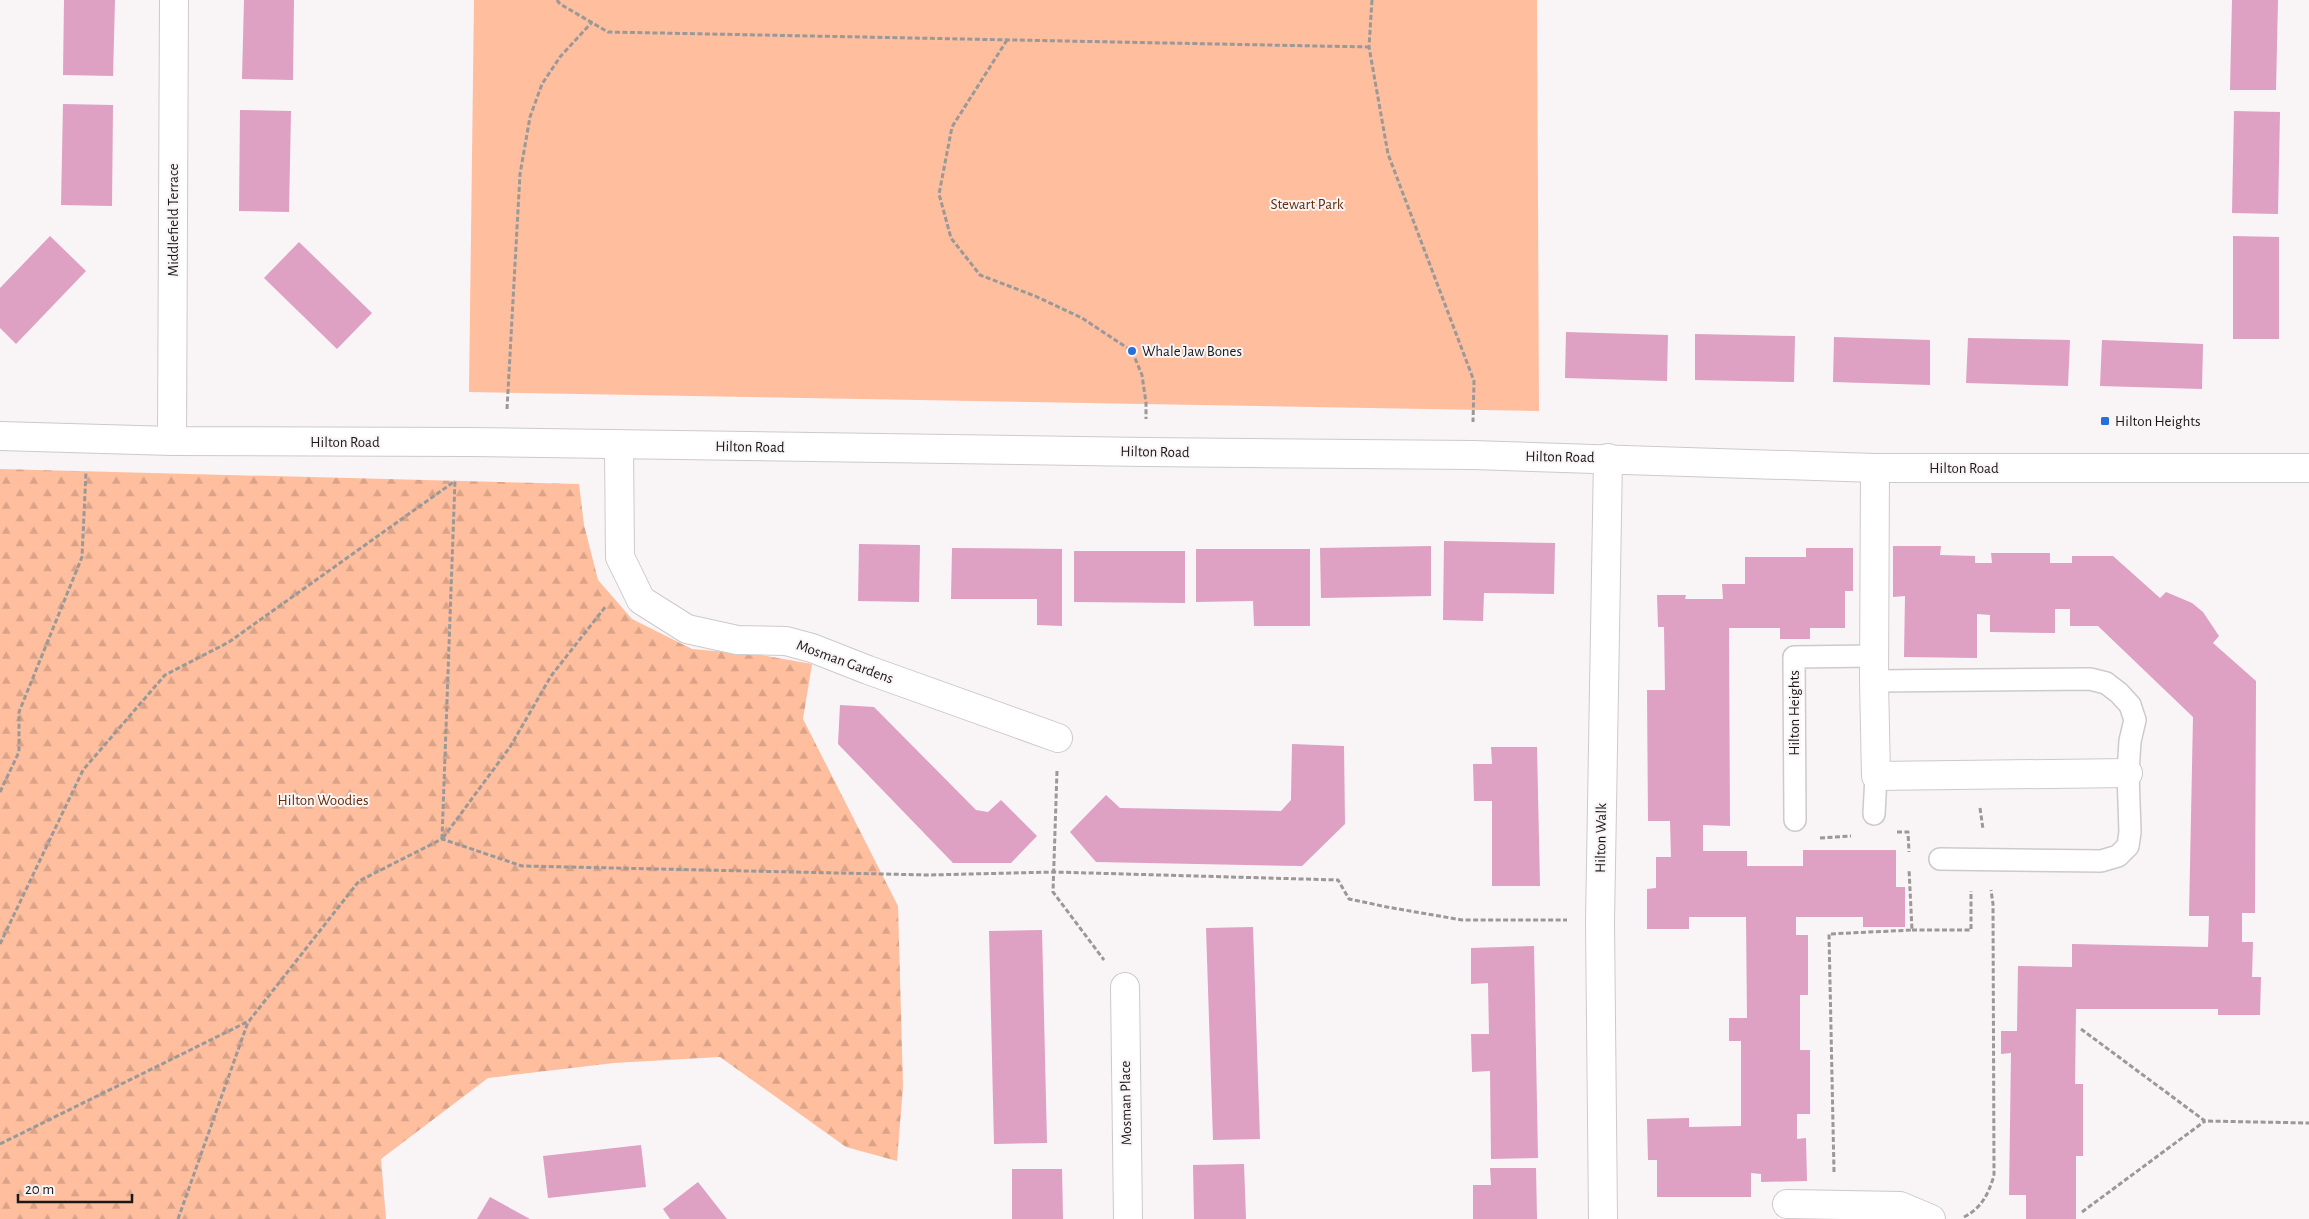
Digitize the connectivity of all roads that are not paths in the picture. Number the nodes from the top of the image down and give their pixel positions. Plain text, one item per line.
1 (174, 0) edge
2 (0, 436) edge
3 (172, 441) junction
4 (619, 446) junction
5 (1608, 458) junction
6 (1875, 468) junction
7 (2309, 468) edge
8 (1874, 669) junction
9 (1058, 738) road end
10 (2128, 773) junction
11 (1876, 776) junction
12 (1874, 814) dead end
13 (1795, 820) road end
14 (1940, 859) dead end
15 (1125, 986) road end
16 (1787, 1204) dead end
17 (1128, 1219) edge
18 (1603, 1219) edge
19 (1931, 1219) edge

1 - 3 street, Middlefield Terrace
2 - 3 street, Hilton Road
3 - 4 street, Hilton Road
4 - 5 street, Hilton Road
4 - 9 street, Mosman Gardens
5 - 6 street, Hilton Road
5 - 18 street, Hilton Walk
6 - 7 street, Hilton Road
6 - 8 street
8 - 10 lane
8 - 11 street
8 - 13 lane, Hilton Heights
10 - 11 street
10 - 14 lane
11 - 12 lane
15 - 17 street, Mosman Place
16 - 19 street

